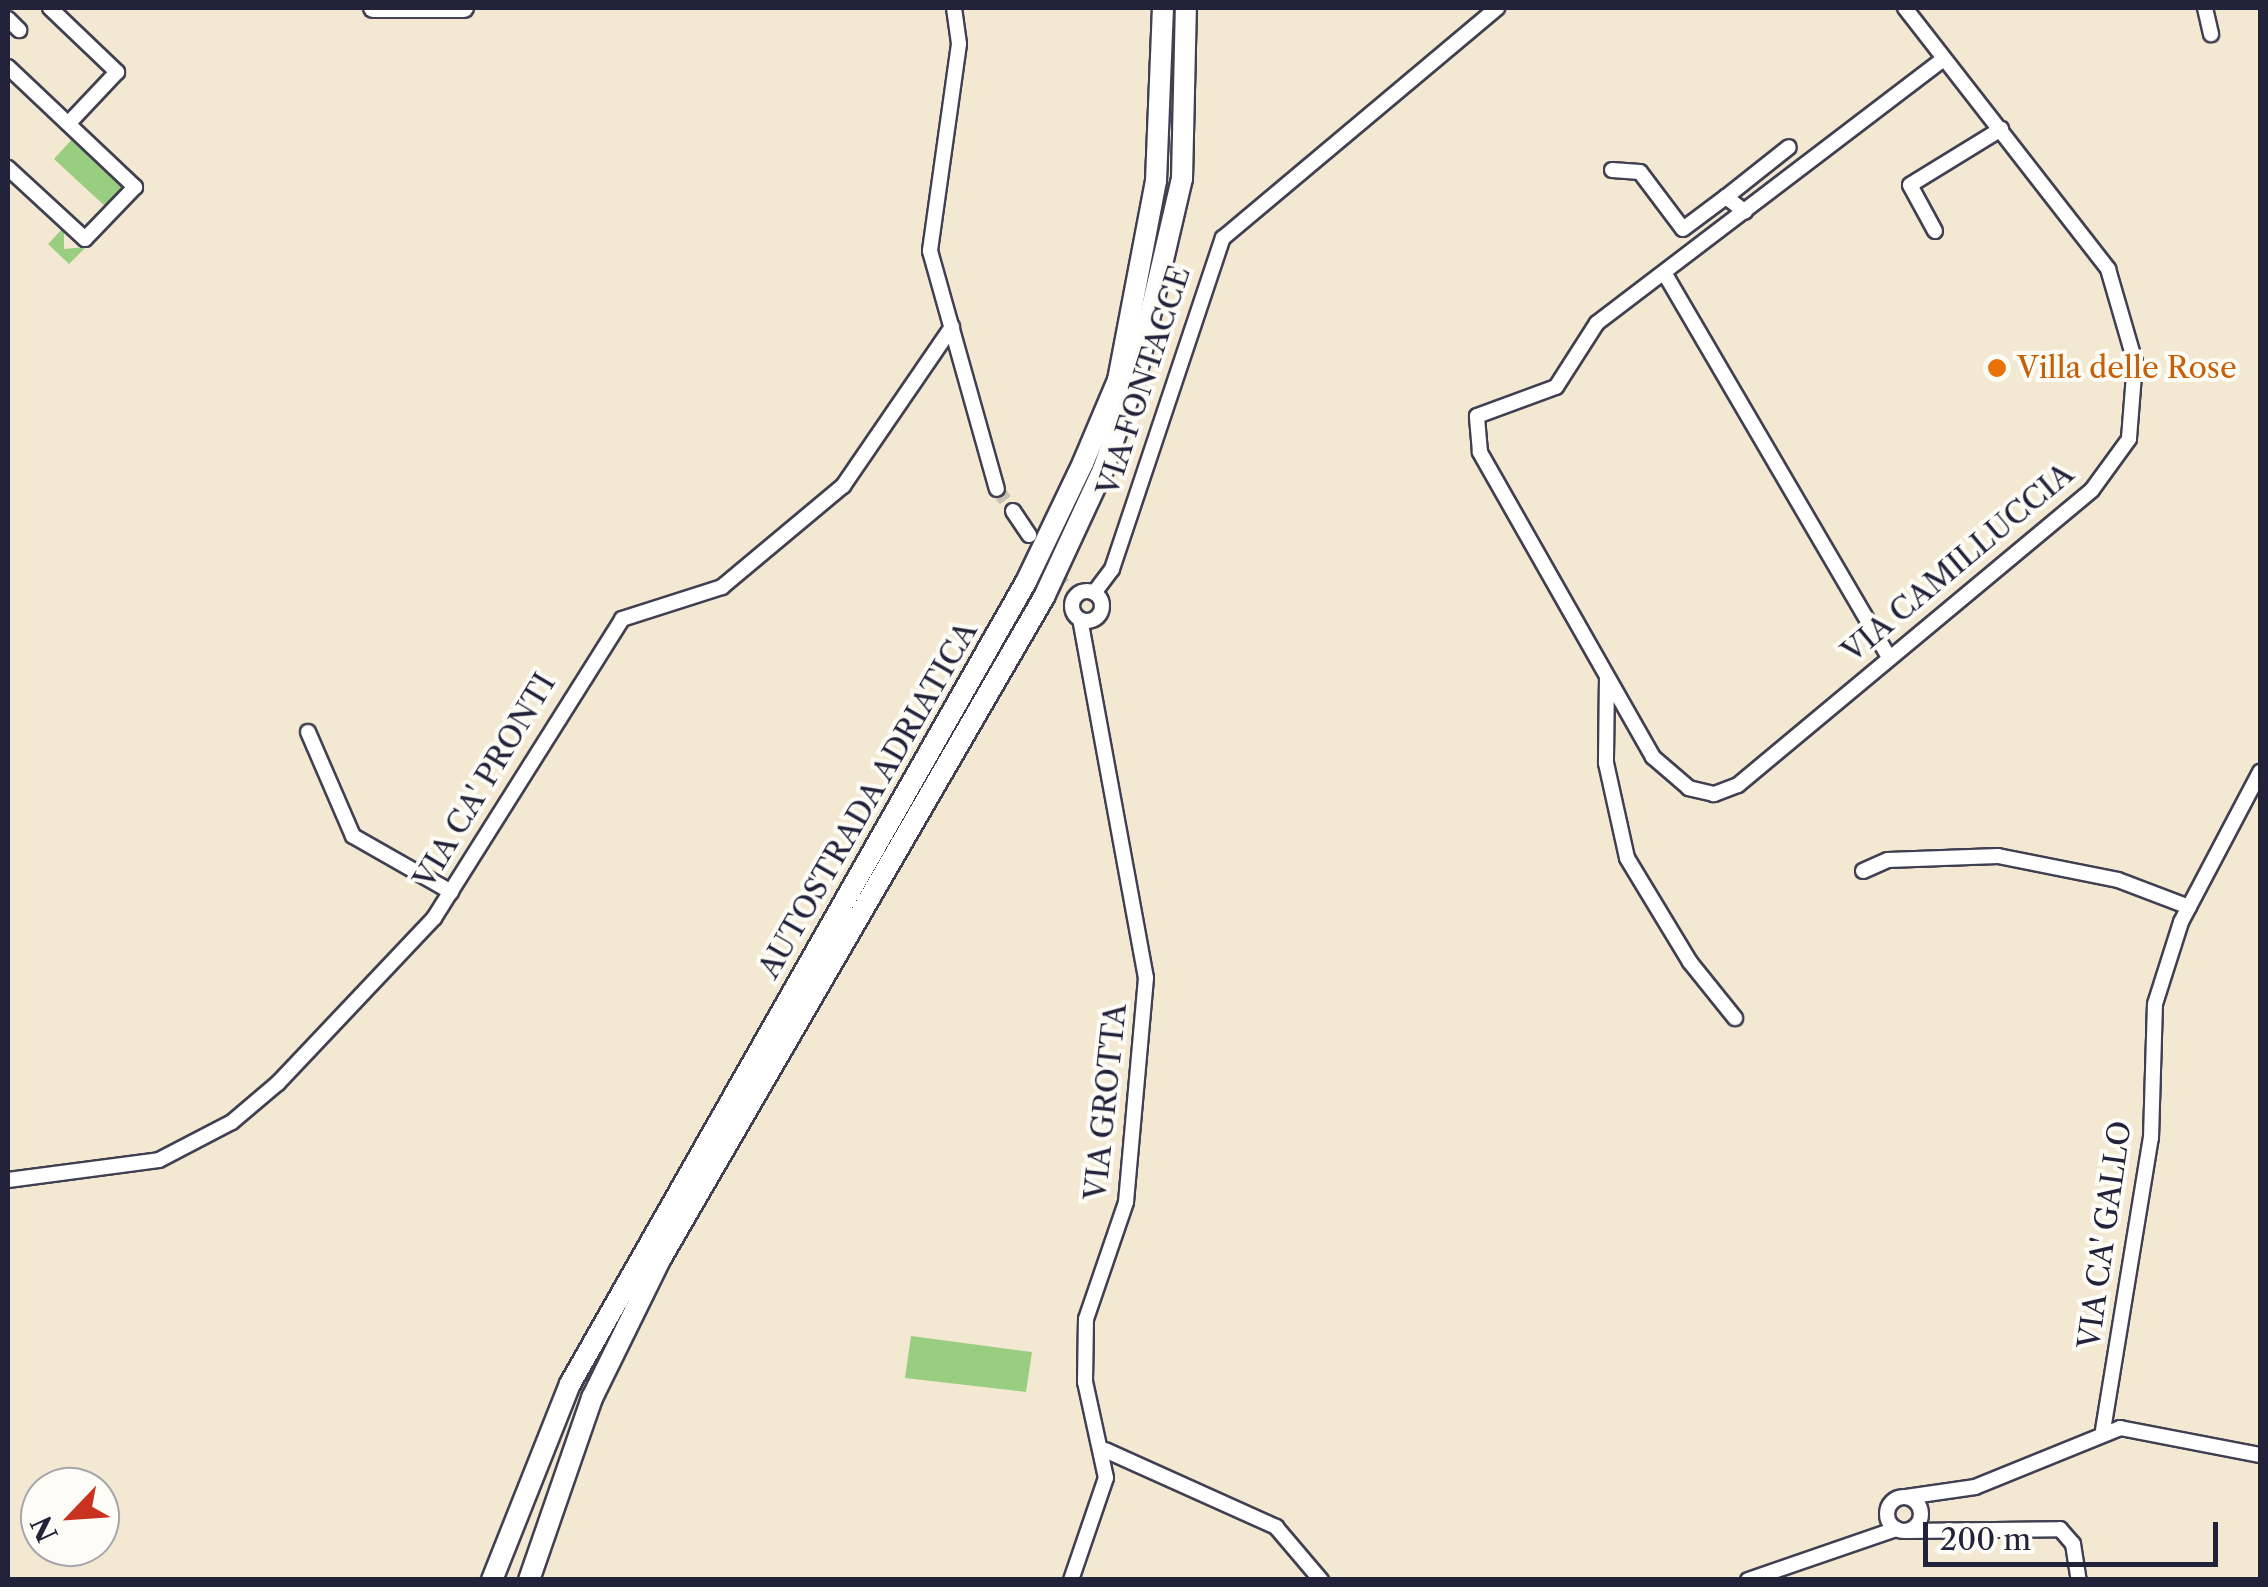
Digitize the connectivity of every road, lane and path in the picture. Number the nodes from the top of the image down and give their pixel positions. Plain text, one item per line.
1 (50, 8) edge
2 (373, 8) edge
3 (464, 8) edge
4 (954, 8) edge
5 (1163, 8) edge
6 (1186, 8) edge
7 (1496, 8) edge
8 (1905, 8) edge
9 (2204, 8) edge
10 (2211, 34) dead end
11 (1943, 59) junction
12 (8, 67) edge
13 (68, 124) junction
14 (2001, 129) junction
15 (1789, 147) dead end
16 (8, 168) edge
17 (1612, 170) dead end
18 (1726, 196) junction
19 (1745, 212) junction
20 (1935, 231) dead end
21 (1665, 274) junction
22 (952, 327) junction
23 (997, 489) tunnel mouth
24 (1013, 511) tunnel mouth
25 (1029, 534) tunnel mouth
26 (1089, 592) junction
27 (1080, 620) junction
28 (1888, 656) junction
29 (1607, 676) junction
30 (308, 732) dead end
31 (2260, 772) edge
32 (1864, 872) dead end
33 (451, 892) junction
34 (2189, 906) junction
35 (1735, 1018) dead end
36 (8, 1180) edge
37 (2103, 1430) junction
38 (1105, 1450) junction
39 (2260, 1455) edge
40 (1949, 1492) junction
41 (1906, 1497) junction
42 (1887, 1510) junction
43 (1921, 1516) junction
44 (1901, 1530) junction
45 (1940, 1532) junction
46 (1863, 1536) junction
47 (492, 1580) edge
48 (529, 1580) edge
49 (1071, 1580) edge
50 (1320, 1580) edge
51 (1748, 1580) edge
52 (2079, 1580) edge

1 - 13 street
2 - 3 main road
4 - 22 street
5 - 47 highway, AUTOSTRADA ADRIATICA
6 - 48 highway, AUTOSTRADA ADRIATICA
7 - 26 street, VIA FONTACCE
8 - 11 street, VIA CAMILLUCCIA
9 - 10 street
11 - 14 street, VIA CAMILLUCCIA
11 - 19 street, VIA CAMILLUCCIA
12 - 13 street
13 - 16 street
14 - 20 street
14 - 28 street, VIA CAMILLUCCIA
15 - 18 street
17 - 18 street
18 - 19 street
19 - 21 street, VIA CAMILLUCCIA
21 - 28 street
21 - 29 street, VIA CAMILLUCCIA
22 - 23 street
22 - 33 street, VIA CA' PRONTI
24 - 25 street
26 - 27 street, VIA GROTTA
26 - 27 street, VIA FONTACCE
27 - 38 street, VIA GROTTA
28 - 29 street, VIA CAMILLUCCIA
29 - 35 street, VIA CAMILLUCCIA
30 - 33 street
31 - 34 street, VIA CA' GALLO
32 - 34 street
33 - 36 street, VIA CA' PRONTI
34 - 37 street, VIA CA' GALLO
37 - 39 street
37 - 40 street
38 - 49 street, VIA GROTTA
38 - 50 street
40 - 41 street
40 - 43 street
41 - 42 street
41 - 43 street
42 - 44 street
42 - 46 street
43 - 44 street
43 - 45 street
44 - 45 street
44 - 46 street
45 - 52 street
46 - 51 street

